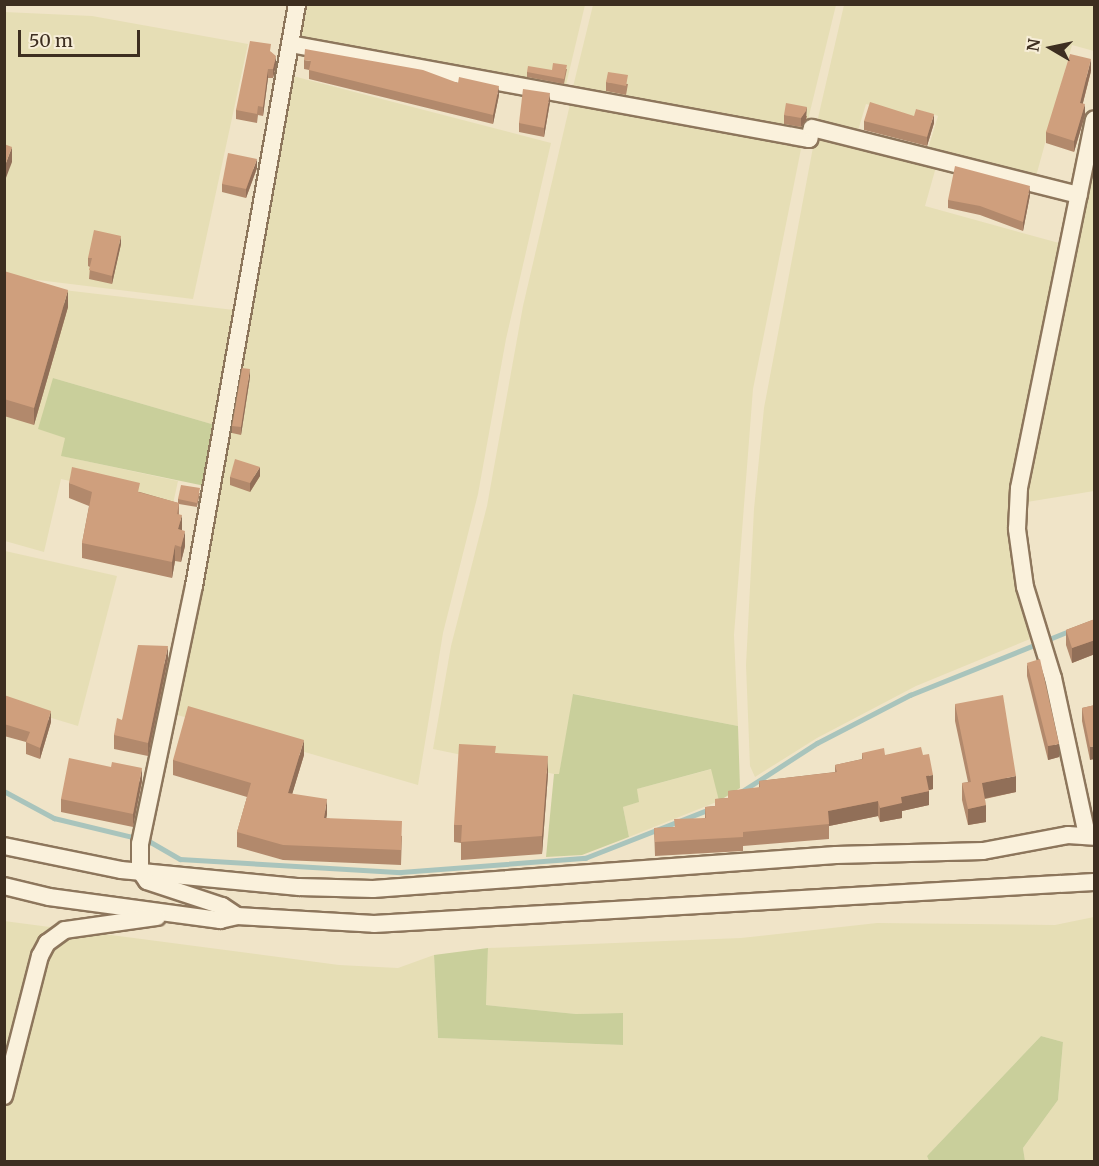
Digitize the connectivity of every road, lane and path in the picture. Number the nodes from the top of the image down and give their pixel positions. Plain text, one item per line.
1 (297, 4) edge
2 (290, 44) junction
3 (1095, 120) edge
4 (1079, 195) junction
5 (1091, 836) edge
6 (4, 846) edge
7 (140, 871) junction
8 (1095, 882) edge
9 (4, 886) edge
10 (172, 912) junction
11 (237, 916) junction
12 (4, 1096) edge

1 - 2 street
2 - 4 street
2 - 7 street
3 - 4 street
4 - 5 street
5 - 7 street
6 - 7 street
7 - 11 street
8 - 11 street
9 - 10 street
10 - 11 street
10 - 12 street

